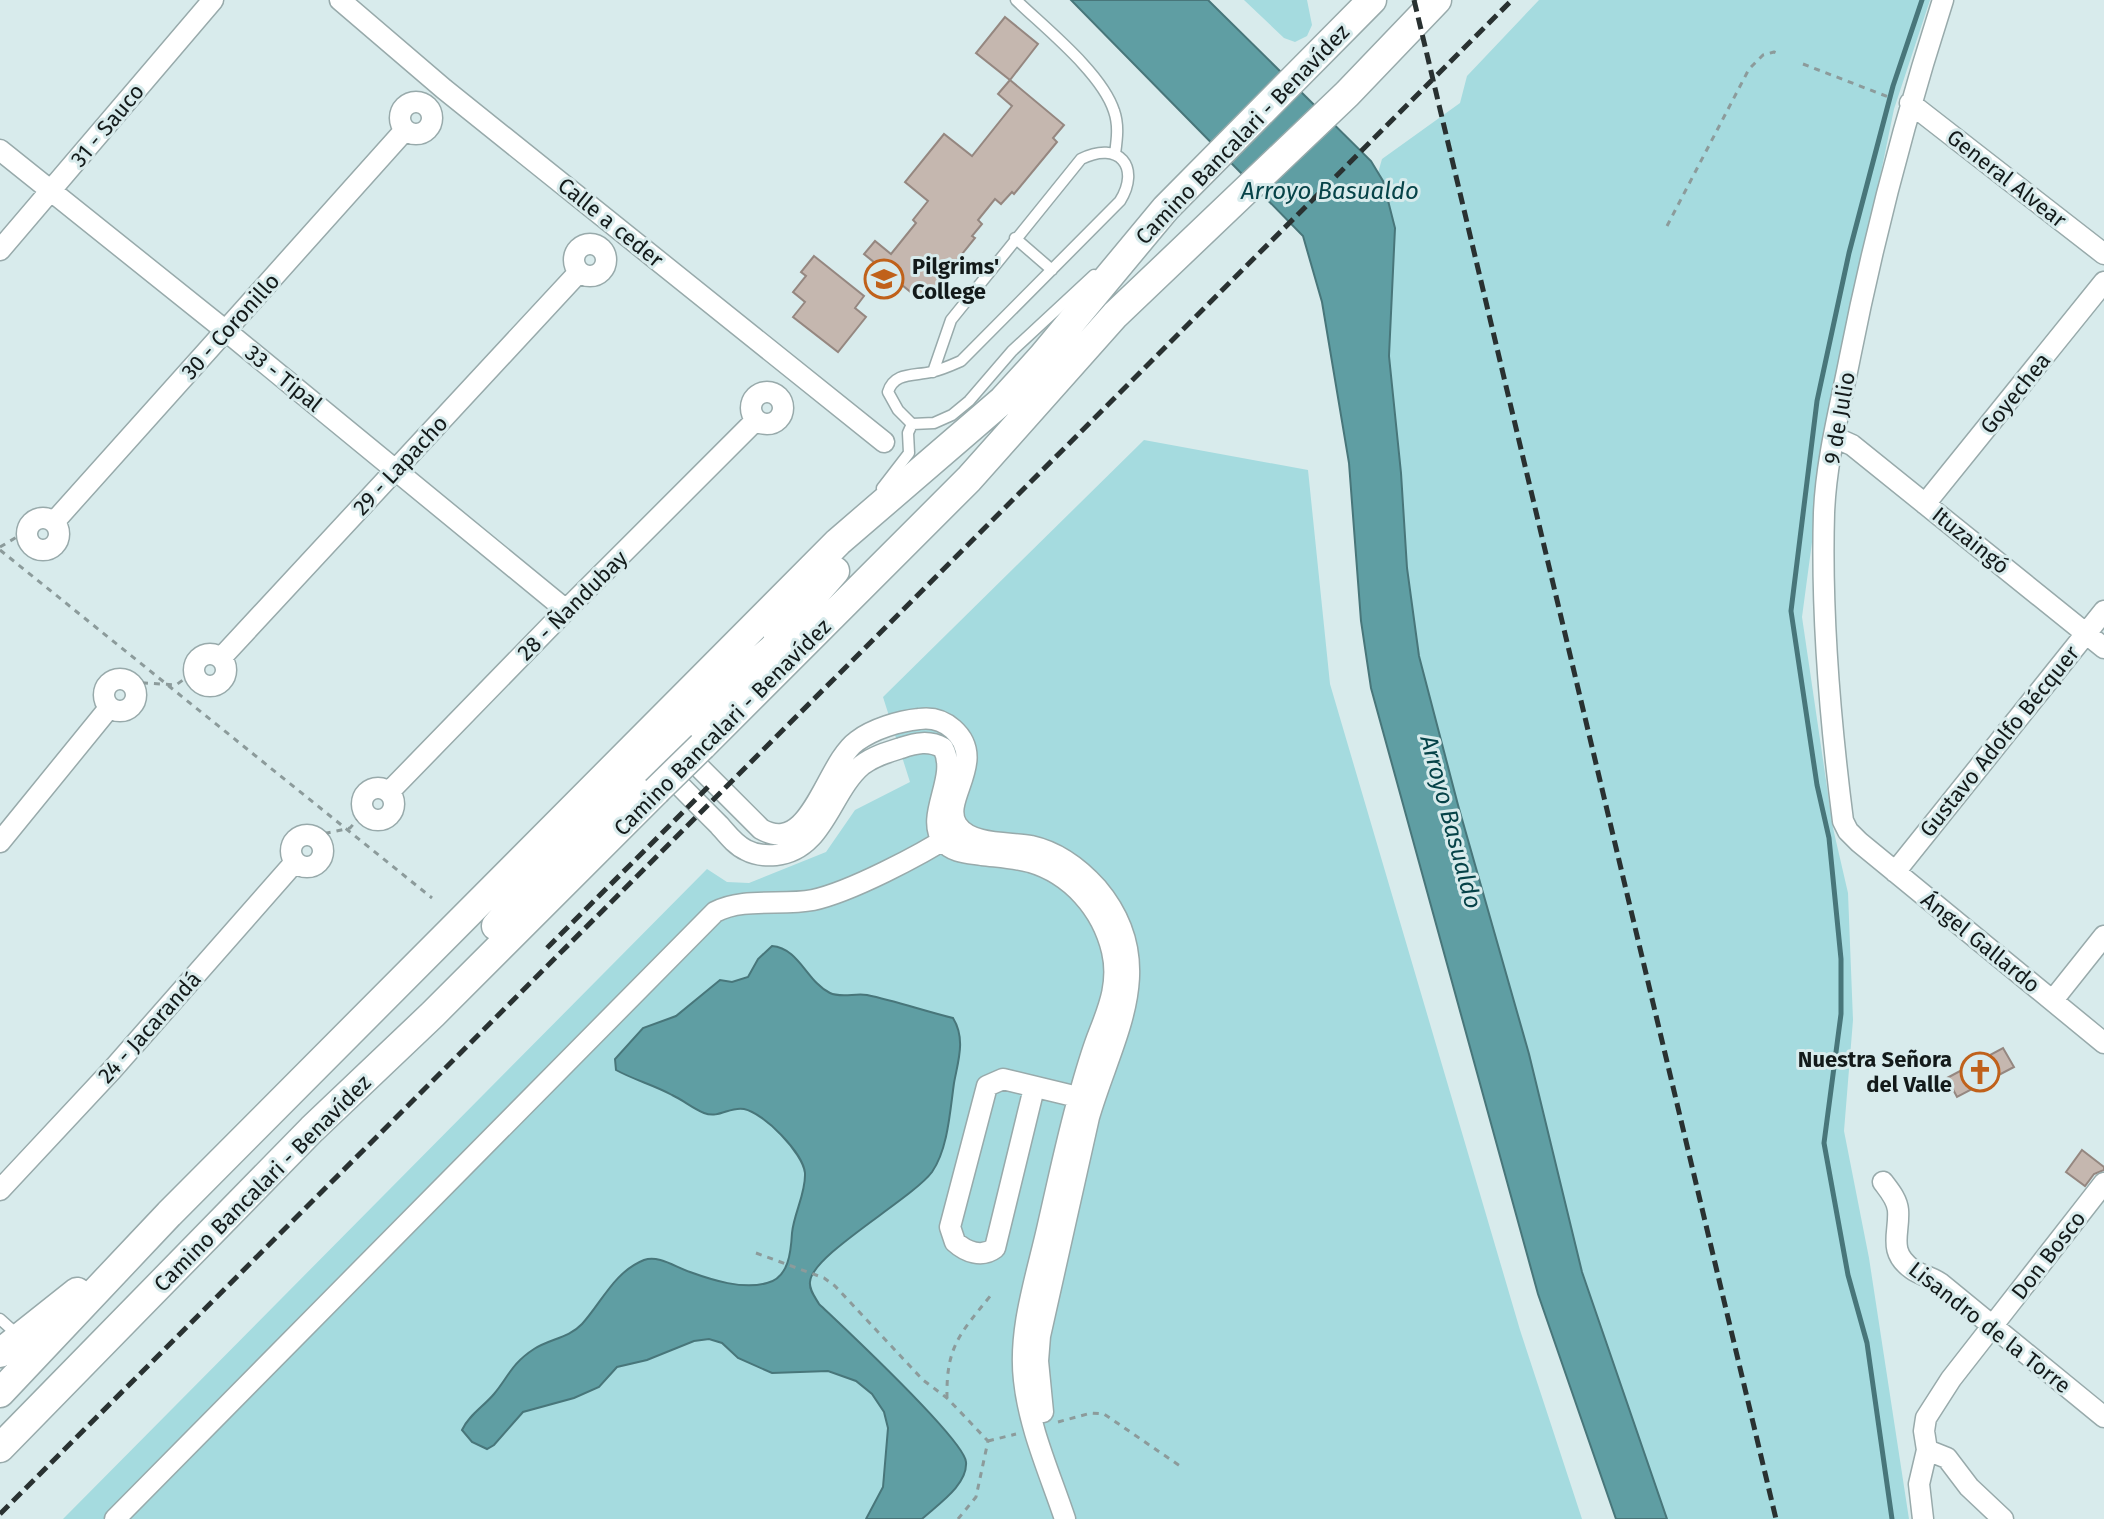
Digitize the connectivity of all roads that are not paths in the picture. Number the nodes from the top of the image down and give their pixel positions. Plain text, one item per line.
1 (213, 0) edge
2 (340, 0) edge
3 (1016, 0) edge
4 (1372, 0) edge
5 (1437, 0) edge
6 (1943, 0) edge
7 (1910, 103) junction
8 (405, 130) dead end
9 (0, 150) edge
10 (1115, 154) junction
11 (52, 190) junction
12 (1166, 208) junction
13 (1015, 238) junction
14 (0, 250) edge
15 (2104, 254) edge
16 (1052, 270) junction
17 (579, 272) dead end
18 (2104, 282) edge
19 (226, 331) junction
20 (933, 372) junction
21 (1003, 400) junction
22 (756, 420) dead end
23 (912, 424) junction
24 (1007, 437) junction
25 (1834, 437) junction
26 (884, 442) dead end
27 (395, 470) junction
28 (1925, 504) junction
29 (27, 531) road end
30 (838, 542) junction
31 (566, 610) junction
32 (2104, 611) edge
33 (2086, 633) junction
34 (2104, 648) edge
35 (756, 663) junction
36 (194, 672) road end
37 (130, 682) road end
38 (877, 730) junction
39 (678, 750) junction
40 (884, 753) junction
41 (364, 812) road end
42 (960, 829) junction
43 (313, 836) road end
44 (943, 841) junction
45 (0, 842) edge
46 (1859, 842) joint
47 (546, 869) junction
48 (1895, 872) junction
49 (2104, 936) edge
50 (2053, 1000) junction
51 (2104, 1043) edge
52 (394, 1051) junction
53 (299, 1084) junction
54 (1034, 1088) junction
55 (1086, 1099) junction
56 (1883, 1182) dead end
57 (2104, 1183) edge
58 (0, 1190) edge
59 (169, 1214) junction
60 (0, 1319) edge
61 (1992, 1327) junction
62 (7, 1342) edge
63 (0, 1393) edge
64 (2104, 1417) edge
65 (0, 1448) edge
66 (1927, 1450) junction
67 (115, 1519) edge
68 (1065, 1519) edge
69 (1923, 1519) edge
70 (2003, 1519) edge

1 - 11 street, 31 - Sauco
2 - 26 street, Calle a ceder
3 - 10 lane
4 - 12 main road, Camino Bancalari - Benavídez
5 - 24 main road, Camino Bancalari - Benavídez
6 - 7 street, 9 de Julio
7 - 15 street, General Alvear
7 - 25 street, 9 de Julio
8 - 19 street, 30 - Coronillo
9 - 11 street, 33 - Tipal
10 - 13 lane
10 - 16 lane
11 - 14 street, 31 - Sauco
11 - 19 street, 33 - Tipal
12 - 21 main road, Camino Bancalari - Benavídez
12 - 23 lane
13 - 16 lane
13 - 20 lane
16 - 20 lane
17 - 27 street, 29 - Lapacho
18 - 28 street, Goyechea
19 - 27 street, 33 - Tipal
19 - 29 street, 30 - Coronillo
20 - 23 lane
21 - 30 main road, Camino Bancalari - Benavídez
21 - 35 main road
22 - 31 street, 28 - Ñandubay
23 - 30 lane
24 - 35 main road
24 - 39 main road, Camino Bancalari - Benavídez
25 - 28 street, Ituzaingó
25 - 46 street, 9 de Julio
27 - 31 street, 33 - Tipal
27 - 36 street, 29 - Lapacho
28 - 33 street, Ituzaingó
30 - 53 main road, Camino Bancalari - Benavídez
31 - 41 street, 28 - Ñandubay
32 - 33 street, Gustavo Adolfo Bécquer
33 - 34 street, Ituzaingó
33 - 48 street, Gustavo Adolfo Bécquer
35 - 39 main road
37 - 45 street
38 - 39 street
38 - 40 street
38 - 42 street
39 - 40 street
39 - 47 main road
39 - 52 main road, Camino Bancalari - Benavídez, bridge
40 - 44 street
42 - 44 street
42 - 55 street
43 - 58 street, 24 - Jacarandá
44 - 55 street
44 - 67 street
46 - 48 street, Ángel Gallardo
47 - 52 main road
47 - 53 main road
48 - 50 street, Ángel Gallardo
49 - 50 street
50 - 51 street, Ángel Gallardo
52 - 65 main road, Camino Bancalari - Benavídez
53 - 59 main road, Camino Bancalari - Benavídez
54 - 54 street
54 - 55 street
55 - 68 street
56 - 61 street, Lisandro de la Torre
57 - 61 street, Don Bosco
59 - 62 main road
59 - 63 main road, Camino Bancalari - Benavídez
60 - 62 lane
61 - 64 street, Lisandro de la Torre
61 - 66 street, Don Bosco
66 - 69 street
66 - 70 street

